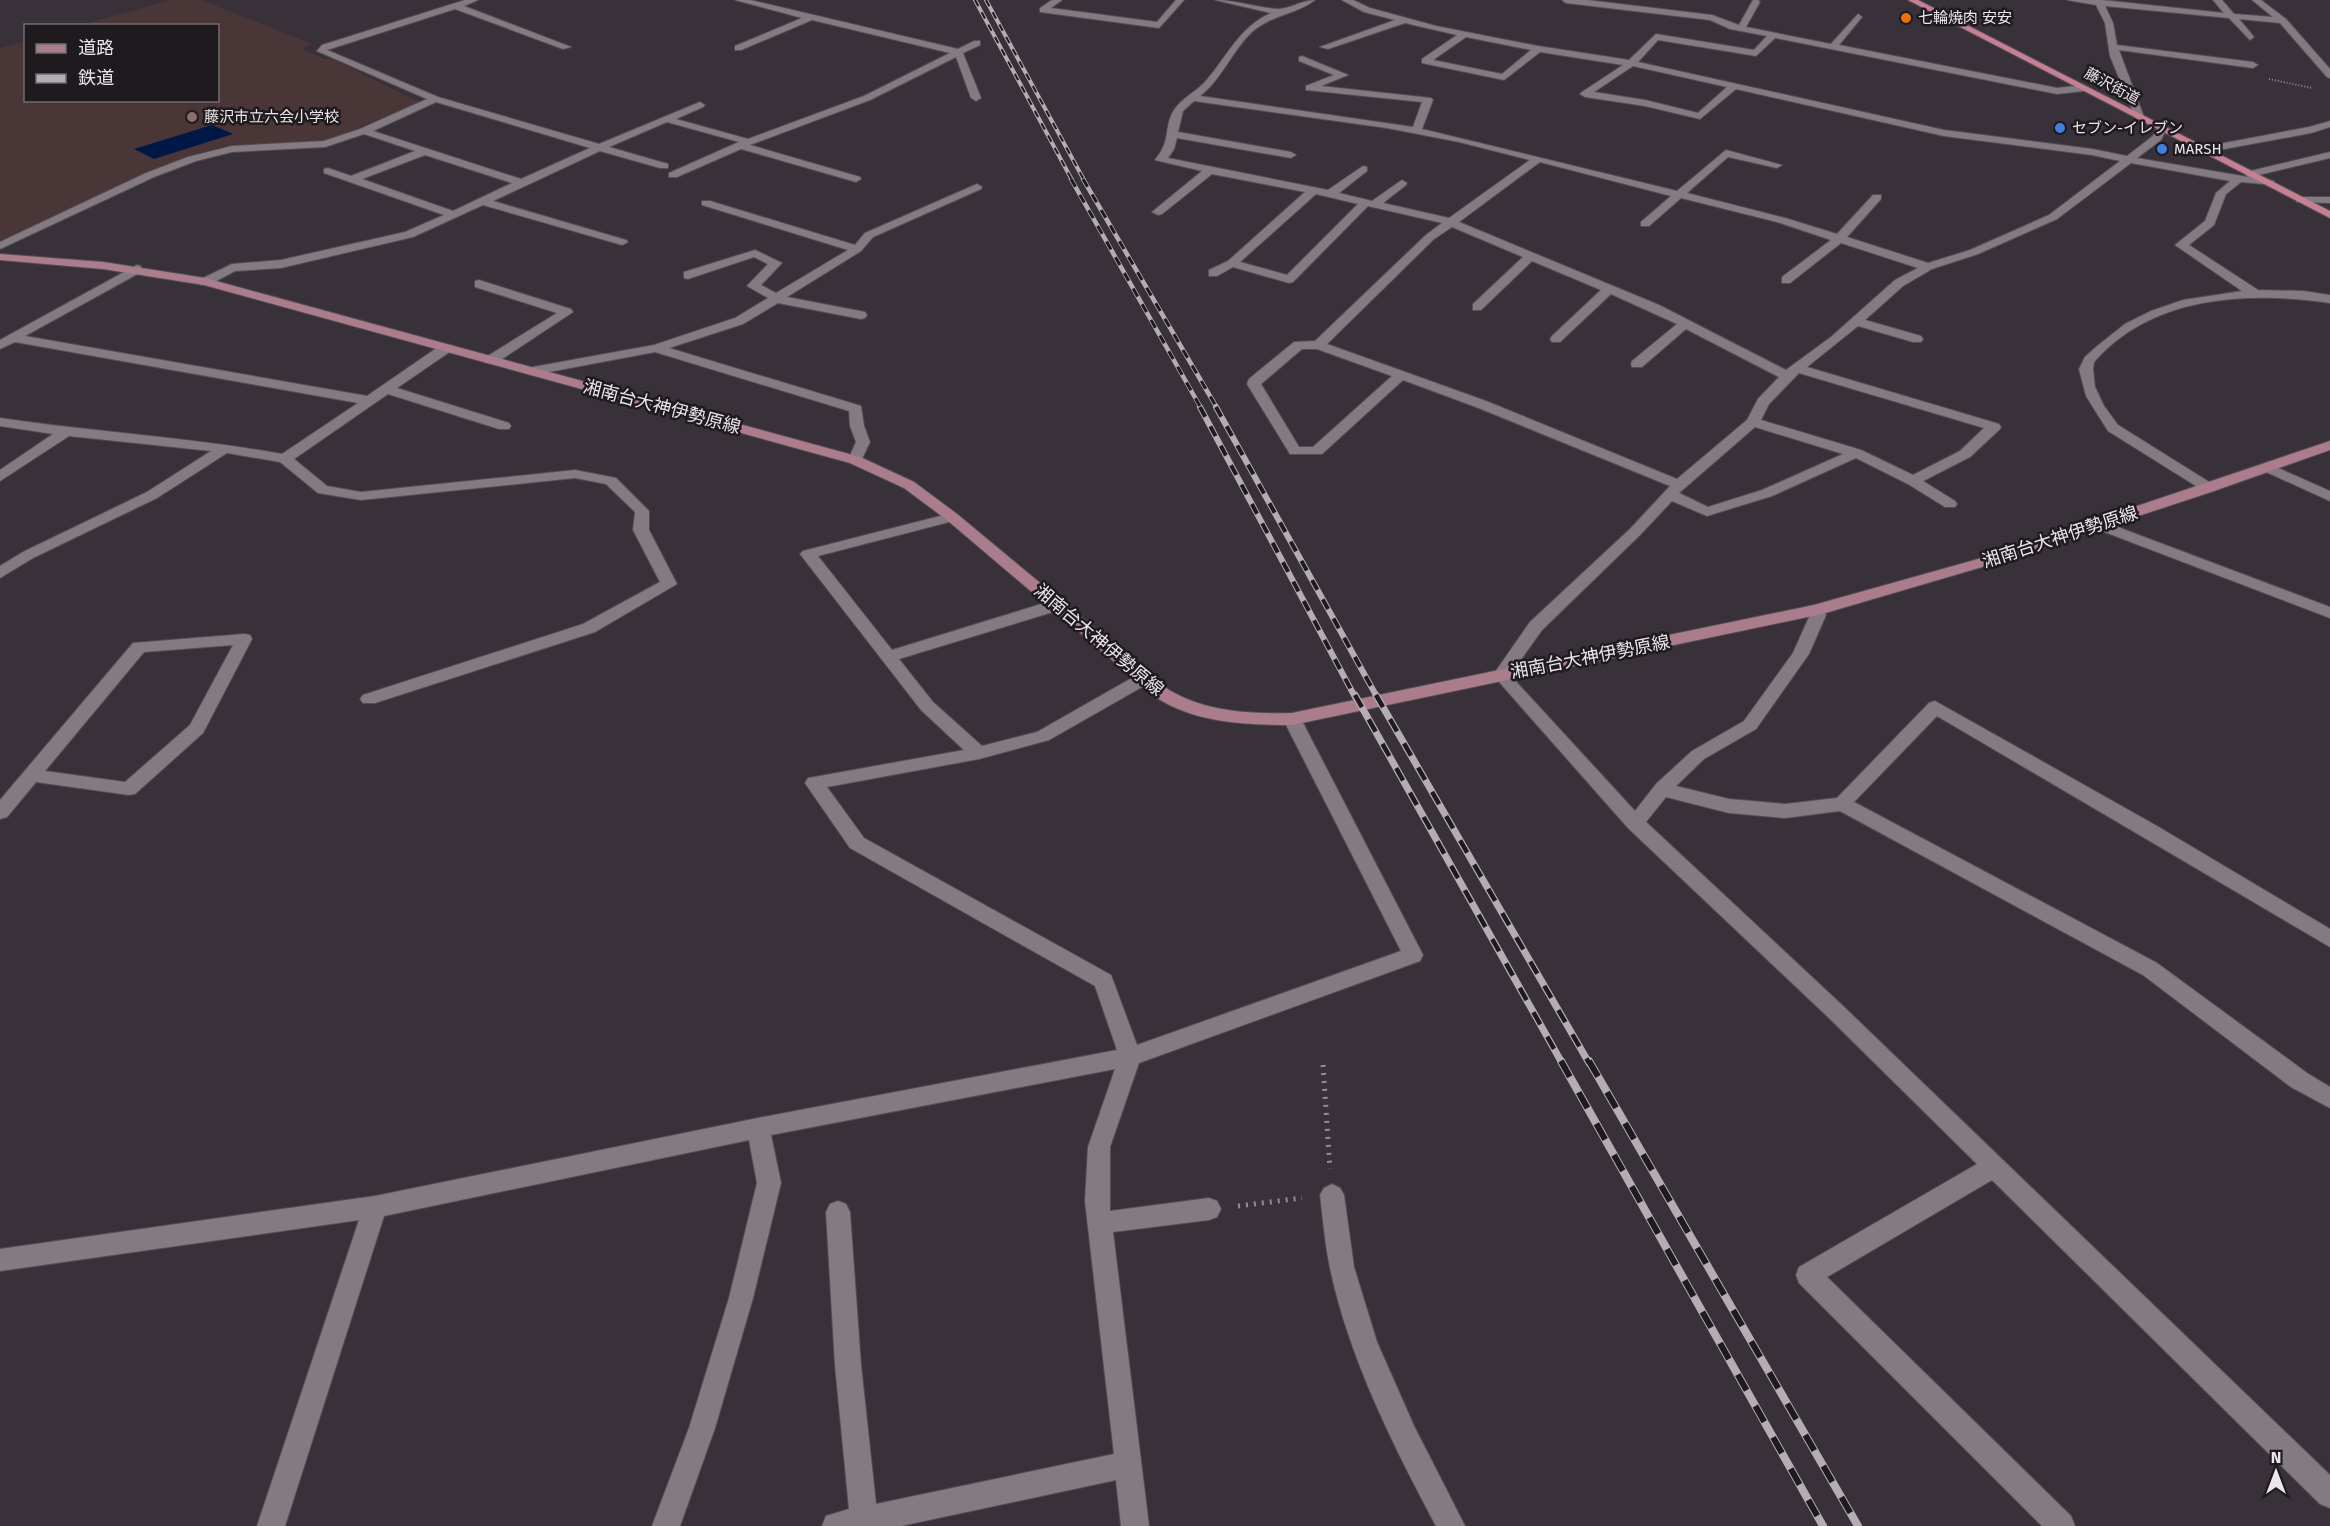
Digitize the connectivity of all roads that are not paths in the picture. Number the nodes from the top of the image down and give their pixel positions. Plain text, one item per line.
1 (474, 0) edge
2 (739, 0) edge
3 (1058, 0) edge
4 (1180, 0) edge
5 (1219, 0) edge
6 (1311, 0) edge
7 (1346, 0) edge
8 (1566, 0) edge
9 (1912, 0) edge
10 (2071, 0) edge
11 (2217, 0) edge
12 (2256, 0) edge
13 (1756, 2) dead end
14 (2099, 2) edge
15 (456, 6) junction
16 (1282, 12) junction
17 (2231, 16) junction
18 (811, 17) junction
19 (1404, 20) junction
20 (1852, 20) dead end
21 (2283, 21) junction
22 (1740, 29) junction
23 (1464, 34) junction
24 (1773, 35) junction
25 (2250, 37) dead end
26 (978, 43) dead end
27 (566, 47) dead end
28 (1325, 47) dead end
29 (1833, 47) junction
30 (2113, 47) junction
31 (738, 48) dead end
32 (1538, 48) junction
33 (958, 52) junction
34 (1302, 59) dead end
35 (1632, 63) junction
36 (2253, 65) road end
37 (2326, 68) edge
38 (2330, 75) edge
39 (1734, 85) junction
40 (2084, 88) junction
41 (976, 98) dead end
42 (1193, 98) junction
43 (435, 99) junction
44 (1302, 100) junction
45 (700, 105) dead end
46 (2139, 117) junction
47 (667, 119) junction
48 (2330, 124) edge
49 (2162, 128) junction
50 (1416, 130) junction
51 (364, 131) junction
52 (1174, 134) junction
53 (745, 144) junction
54 (600, 147) junction
55 (2203, 150) junction
56 (423, 152) junction
57 (1291, 155) dead end
58 (2330, 155) edge
59 (1538, 159) junction
60 (2130, 159) junction
61 (1777, 165) dead end
62 (664, 166) dead end
63 (1363, 169) dead end
64 (1210, 170) junction
65 (328, 171) dead end
66 (2250, 174) junction
67 (673, 175) dead end
68 (856, 179) dead end
69 (352, 180) junction
70 (2238, 180) junction
71 (522, 183) junction
72 (1402, 183) dead end
73 (2270, 183) junction
74 (977, 187) dead end
75 (1313, 191) junction
76 (1330, 194) junction
77 (1681, 194) junction
78 (1877, 197) dead end
79 (2301, 200) junction
80 (2330, 200) edge
81 (482, 201) junction
82 (706, 203) dead end
83 (1371, 203) junction
84 (1158, 212) dead end
85 (452, 214) junction
86 (2330, 215) edge
87 (1450, 222) junction
88 (1646, 224) dead end
89 (1840, 238) junction
90 (622, 242) dead end
91 (0, 246) edge
92 (857, 249) junction
93 (1530, 256) junction
94 (0, 257) edge
95 (1232, 263) junction
96 (1928, 267) junction
97 (137, 269) junction
98 (1213, 273) dead end
99 (688, 275) dead end
100 (1786, 280) dead end
101 (205, 282) junction
102 (479, 284) dead end
103 (1610, 288) junction
104 (2256, 294) junction
105 (778, 299) junction
106 (2330, 299) edge
107 (1477, 307) dead end
108 (861, 315) dead end
109 (1856, 321) junction
110 (1686, 323) junction
111 (13, 338) junction
112 (1556, 339) dead end
113 (1917, 339) dead end
114 (0, 345) edge
115 (1318, 345) junction
116 (446, 348) junction
117 (656, 348) junction
118 (491, 360) junction
119 (1637, 364) dead end
120 (534, 371) junction
121 (1791, 372) junction
122 (1400, 376) junction
123 (386, 389) junction
124 (370, 401) junction
125 (0, 422) edge
126 (1753, 422) junction
127 (504, 426) dead end
128 (66, 432) junction
129 (2330, 445) edge
130 (225, 448) junction
131 (1856, 453) junction
132 (285, 459) junction
133 (855, 460) junction
134 (2269, 468) junction
135 (0, 477) edge
136 (1913, 481) junction
137 (2209, 488) junction
138 (1675, 490) junction
139 (2330, 497) edge
140 (1950, 504) dead end
141 (952, 517) junction
142 (2099, 525) junction
143 (0, 573) edge
144 (1057, 605) junction
145 (1816, 610) junction
146 (2330, 613) edge
147 (888, 657) junction
148 (1501, 675) junction
149 (1143, 679) junction
150 (369, 699) dead end
151 (1292, 719) junction
152 (979, 753) junction
153 (31, 775) junction
154 (1662, 789) junction
155 (1842, 804) junction
156 (0, 812) edge
157 (1635, 823) junction
158 (2330, 939) edge
159 (1130, 1057) junction
160 (2330, 1098) edge
161 (758, 1128) junction
162 (1993, 1167) junction
163 (1332, 1195) road end
164 (375, 1207) junction
165 (1209, 1209) road end
166 (838, 1212) dead end
167 (1100, 1223) junction
168 (0, 1260) edge
169 (1128, 1464) junction
170 (2330, 1494) edge
171 (864, 1520) junction
172 (271, 1526) edge
173 (666, 1526) edge
174 (836, 1526) edge
175 (1135, 1526) edge
176 (1451, 1526) edge
177 (2061, 1526) edge

1 - 15 street
2 - 18 street
3 - 4 street
5 - 16 street
6 - 16 street
7 - 19 street
8 - 22 street
9 - 40 highway, 藤沢街道
10 - 14 street
11 - 17 street
12 - 21 street
13 - 22 street
14 - 17 street
14 - 30 street
15 - 27 street
15 - 43 street
16 - 42 street
17 - 21 street
17 - 25 street
18 - 31 street
18 - 33 street
19 - 23 street
19 - 28 street
20 - 29 street
21 - 37 street
22 - 24 street
23 - 32 street
23 - 32 street
24 - 29 street
24 - 35 street
26 - 33 street
29 - 40 street
30 - 36 street
30 - 46 street
32 - 35 street
33 - 41 street
33 - 53 street
34 - 44 street
35 - 39 street
35 - 39 street
37 - 38 street
39 - 60 street
40 - 46 highway, 藤沢街道
42 - 44 street
42 - 52 street
43 - 51 street
43 - 54 street
44 - 50 street
44 - 50 street
45 - 47 street
46 - 49 highway, 藤沢街道
47 - 53 street
47 - 54 street
48 - 55 street
49 - 55 highway, 藤沢街道
49 - 60 street
50 - 59 street
51 - 56 street
51 - 91 street
52 - 57 street
52 - 64 street
53 - 67 street
53 - 68 street
54 - 62 street
54 - 71 street
55 - 66 highway, 藤沢街道
56 - 69 street
56 - 71 street
58 - 66 street
59 - 77 street
59 - 87 street
60 - 70 street
60 - 96 street
61 - 77 street
63 - 76 street
64 - 75 street
64 - 84 street
65 - 69 street
66 - 73 highway, 藤沢街道
69 - 85 street
70 - 73 street
70 - 104 street
71 - 81 street
72 - 83 street
73 - 79 highway, 藤沢街道
74 - 92 street
75 - 76 street
75 - 95 street
76 - 83 street
77 - 88 street
77 - 89 street
78 - 89 street
79 - 80 street
79 - 86 highway, 藤沢街道
81 - 85 street
81 - 90 street
82 - 92 street
83 - 87 street
83 - 95 street
85 - 101 street
87 - 93 street
87 - 115 street
89 - 96 street
89 - 100 street
92 - 105 street
93 - 103 street
93 - 107 street
94 - 97 main road, 湘南台大神伊勢原線
95 - 98 street
96 - 109 street
97 - 101 main road, 湘南台大神伊勢原線
97 - 111 street
99 - 105 street
101 - 116 main road, 湘南台大神伊勢原線
102 - 118 street
103 - 110 street
103 - 112 street
104 - 106 street
104 - 137 street
105 - 108 street
105 - 117 street
109 - 113 street
109 - 121 street
110 - 119 street
110 - 121 street
111 - 114 street
111 - 124 street
115 - 122 street
115 - 122 street
116 - 118 main road, 湘南台大神伊勢原線
116 - 123 street
117 - 120 street
117 - 133 street
118 - 120 main road, 湘南台大神伊勢原線
120 - 133 main road, 湘南台大神伊勢原線
121 - 126 street
121 - 136 street
122 - 138 street
123 - 124 street
123 - 127 street
124 - 132 street
125 - 128 street
126 - 131 street
126 - 138 street
128 - 130 street
128 - 135 street
129 - 134 main road, 湘南台大神伊勢原線
130 - 132 street
130 - 143 street
131 - 136 street
131 - 138 street
132 - 150 street
133 - 141 main road, 湘南台大神伊勢原線
134 - 137 main road, 湘南台大神伊勢原線
134 - 139 street
136 - 140 street
137 - 142 main road, 湘南台大神伊勢原線
138 - 148 street
141 - 144 main road, 湘南台大神伊勢原線
141 - 147 street
142 - 145 main road, 湘南台大神伊勢原線
142 - 146 street
144 - 147 street
144 - 149 main road, 湘南台大神伊勢原線
145 - 148 main road, 湘南台大神伊勢原線
145 - 154 street
147 - 152 street
148 - 151 main road, 湘南台大神伊勢原線
148 - 157 street
149 - 151 main road, 湘南台大神伊勢原線
149 - 152 street
151 - 159 street
152 - 159 street
153 - 153 street
153 - 156 street
154 - 155 street
154 - 157 street
155 - 158 street
155 - 160 street
157 - 162 street
159 - 161 street
159 - 167 street
161 - 164 street
161 - 173 street
162 - 170 street
162 - 177 street
163 - 176 street
164 - 168 street
164 - 172 street
165 - 167 street
166 - 171 street
167 - 169 street
169 - 171 street
169 - 175 street
171 - 174 street

